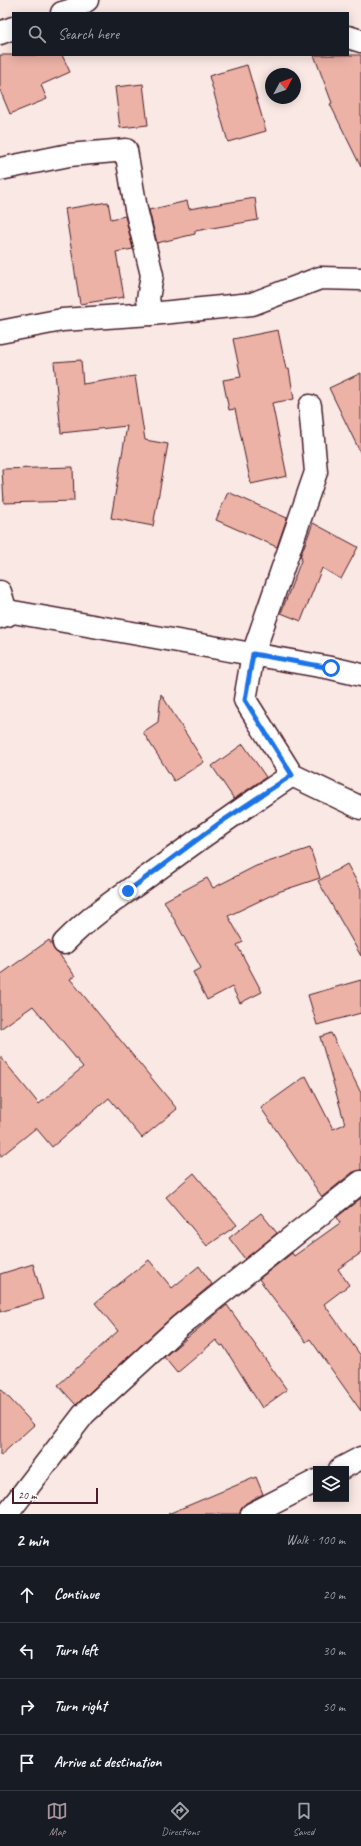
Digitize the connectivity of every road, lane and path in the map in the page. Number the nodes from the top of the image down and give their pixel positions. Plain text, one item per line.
1 (74, 8) edge
2 (91, 12) edge
3 (12, 28) edge
4 (0, 33) edge
5 (349, 37) edge
6 (361, 41) edge
7 (0, 169) edge
8 (361, 279) edge
9 (151, 314) junction
10 (0, 332) edge
11 (310, 406) dead end
12 (0, 592) edge
13 (3, 616) edge
14 (253, 654) junction
15 (361, 675) edge
16 (292, 775) junction
17 (361, 808) edge
18 (64, 943) dead end
19 (361, 1182) edge
20 (361, 1458) edge
21 (346, 1466) edge
22 (313, 1483) edge
23 (7, 1514) edge
24 (252, 1514) edge

1 - 2 street
3 - 4 street
5 - 6 street
7 - 9 street
8 - 9 street
9 - 10 street
11 - 14 street
12 - 13 street
13 - 14 street
14 - 15 street
14 - 16 street
16 - 17 street
16 - 18 street
19 - 23 street
20 - 21 street
22 - 24 street

